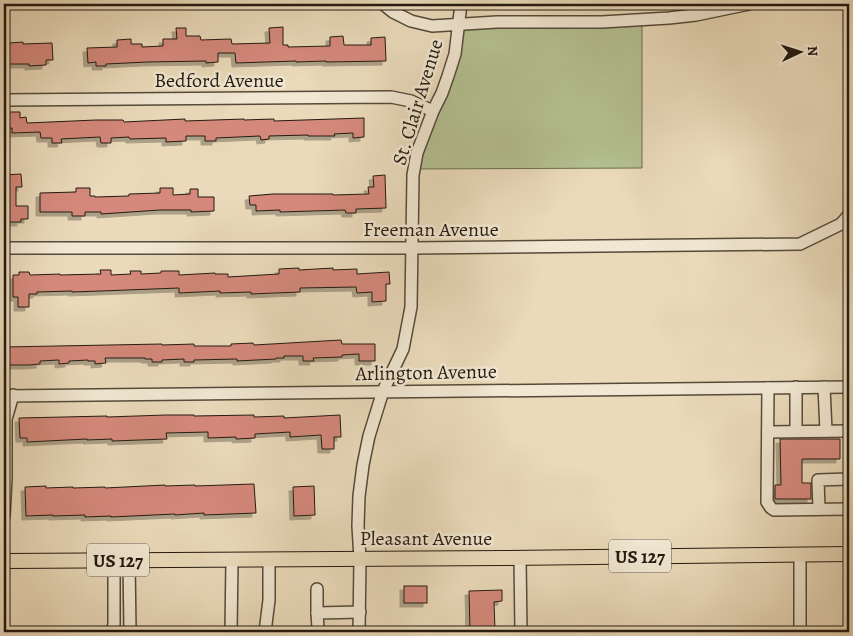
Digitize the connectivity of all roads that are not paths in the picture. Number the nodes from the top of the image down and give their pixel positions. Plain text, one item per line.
1 (383, 4) edge
2 (461, 4) edge
3 (749, 4) edge
4 (459, 25) junction
5 (4, 100) edge
6 (433, 111) junction
7 (849, 214) edge
8 (4, 248) edge
9 (411, 248) junction
10 (824, 387) junction
11 (849, 387) edge
12 (768, 388) junction
13 (796, 388) junction
14 (384, 392) junction
15 (8, 396) edge
16 (5, 419) edge
17 (796, 431) junction
18 (826, 431) junction
19 (849, 431) edge
20 (768, 432) junction
21 (849, 480) edge
22 (4, 501) edge
23 (819, 509) junction
24 (849, 509) edge
25 (4, 516) edge
26 (800, 554) junction
27 (849, 554) edge
28 (520, 558) junction
29 (270, 559) junction
30 (360, 559) junction
31 (114, 560) junction
32 (129, 560) junction
33 (232, 560) junction
34 (4, 561) edge
35 (317, 589) dead end
36 (360, 612) junction
37 (317, 613) junction
38 (318, 628) dead end
39 (112, 632) edge
40 (130, 632) edge
41 (231, 632) edge
42 (265, 632) edge
43 (360, 632) edge
44 (522, 632) edge
45 (800, 632) edge

1 - 4 street
2 - 4 street, St. Clair Avenue
3 - 4 street
4 - 6 street, St. Clair Avenue
5 - 6 street, Bedford Avenue
6 - 9 street, St. Clair Avenue
7 - 9 street, Freeman Avenue
8 - 9 street, Freeman Avenue
9 - 14 street, St. Clair Avenue
10 - 11 street, Arlington Avenue
10 - 13 street, Arlington Avenue
10 - 18 street
12 - 13 street, Arlington Avenue
12 - 14 street, Arlington Avenue
12 - 20 street
13 - 17 street
14 - 15 street, Arlington Avenue
14 - 30 street, St. Clair Avenue
15 - 16 street
16 - 22 street
17 - 18 street
17 - 20 street
18 - 19 street
20 - 23 street
21 - 23 street
22 - 25 street
23 - 24 street
26 - 27 main road, Pleasant Avenue / US 127
26 - 28 main road, Pleasant Avenue / US 127
26 - 45 street
28 - 30 main road, Pleasant Avenue / US 127
28 - 44 street
29 - 30 main road, Pleasant Avenue / US 127
29 - 33 main road, Pleasant Avenue / US 127
29 - 42 street
30 - 36 street, St. Clair Avenue
31 - 32 main road, Pleasant Avenue / US 127
31 - 34 main road, Pleasant Avenue / US 127
31 - 39 street
32 - 33 main road, Pleasant Avenue / US 127
32 - 40 street
33 - 41 street
35 - 37 street
36 - 37 street
36 - 43 street, St. Clair Avenue
37 - 38 street

